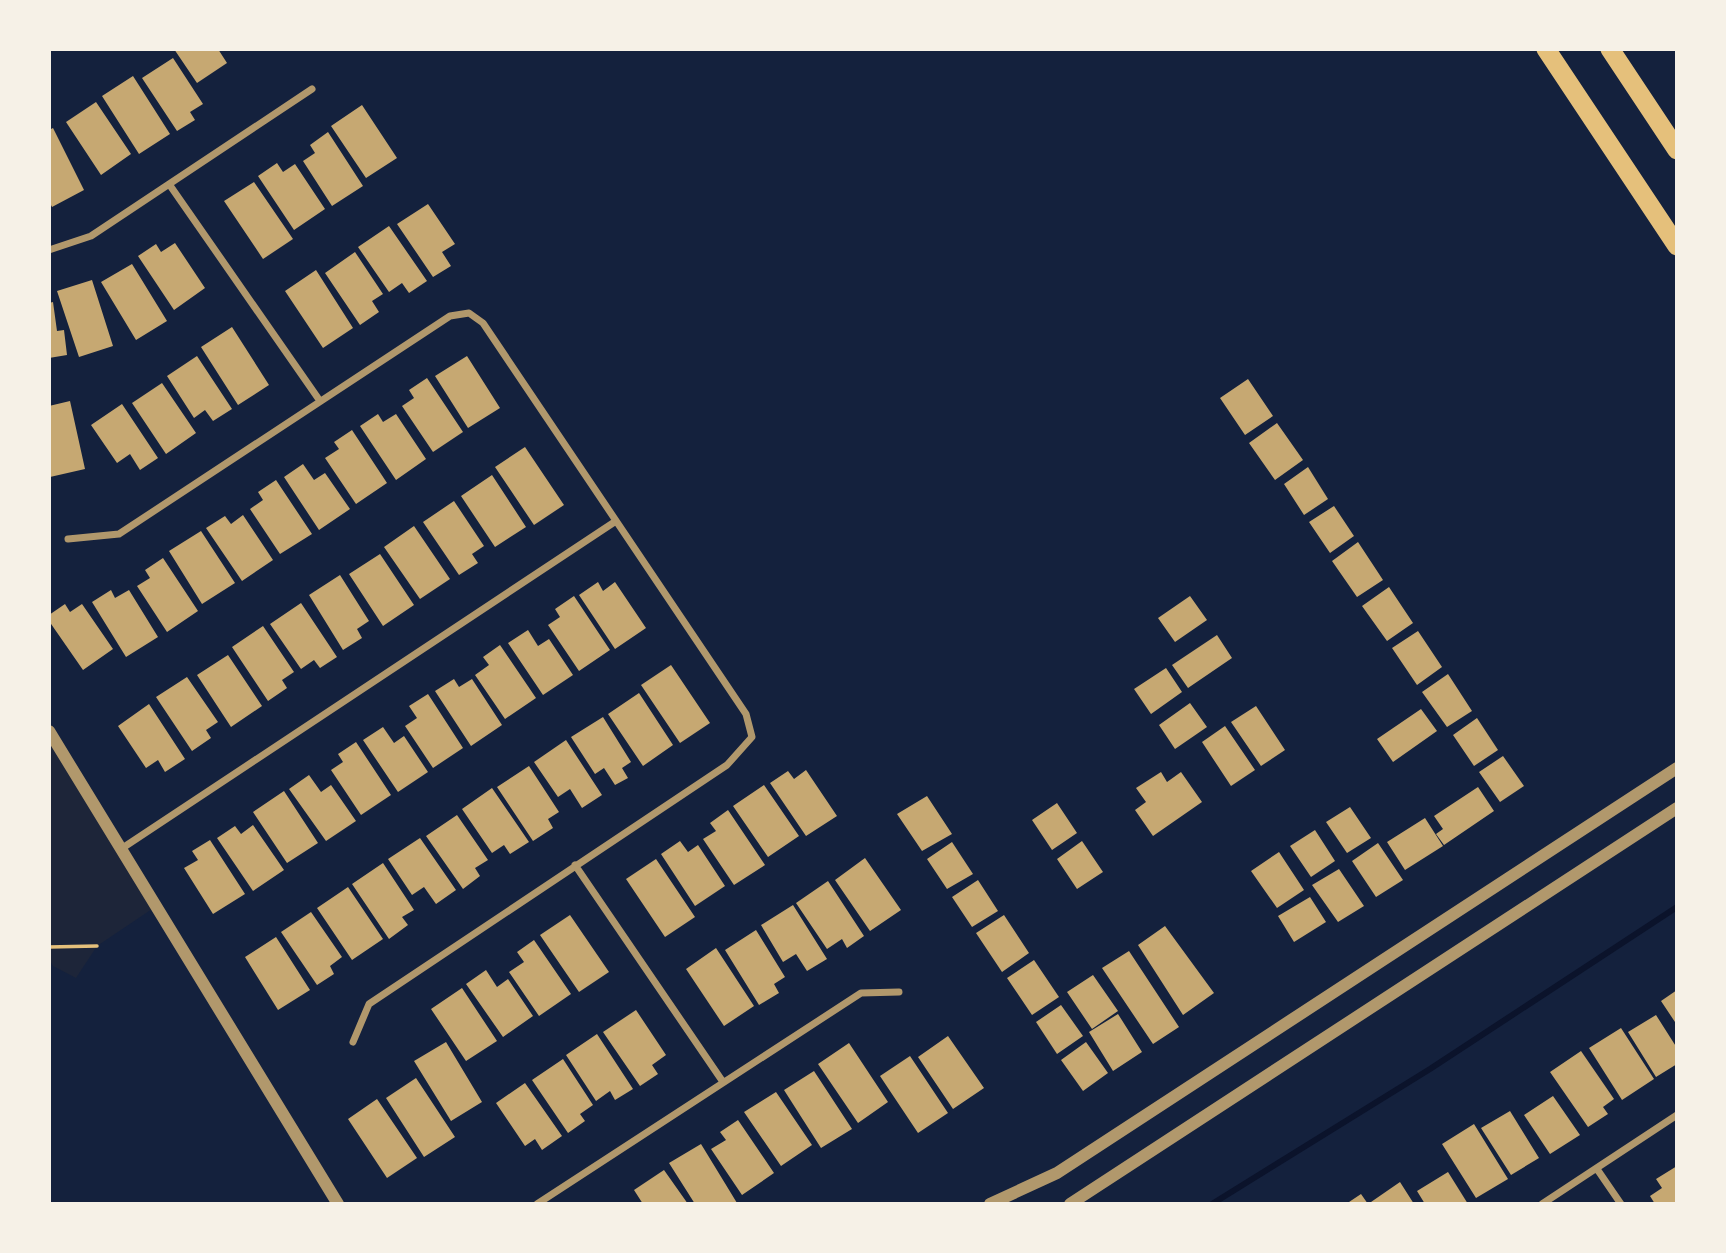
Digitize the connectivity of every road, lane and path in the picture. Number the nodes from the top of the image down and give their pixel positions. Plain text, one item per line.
1 (1546, 49) edge
2 (1610, 49) edge
3 (312, 89) dead end
4 (1677, 150) edge
5 (169, 184) junction
6 (1677, 246) edge
7 (49, 250) edge
8 (320, 401) junction
9 (616, 521) junction
10 (68, 539) dead end
11 (49, 731) edge
12 (1677, 768) edge
13 (1677, 808) edge
14 (120, 850) junction
15 (575, 864) junction
16 (97, 946) dead end
17 (49, 947) edge
18 (899, 992) dead end
19 (353, 1042) dead end
20 (723, 1082) junction
21 (1677, 1115) edge
22 (1597, 1169) junction
23 (338, 1204) edge
24 (537, 1204) edge
25 (990, 1204) edge
26 (1070, 1204) edge
27 (1542, 1204) edge
28 (1620, 1204) edge

1 - 6 highway
2 - 4 highway
3 - 5 street
5 - 7 street
5 - 8 street
8 - 9 street
8 - 10 street
9 - 14 street
9 - 15 street
11 - 14 street
12 - 25 street
13 - 26 street
14 - 23 street
15 - 19 street
15 - 20 street
16 - 17 path
18 - 20 street
20 - 24 street
21 - 22 street
22 - 27 street
22 - 28 street

